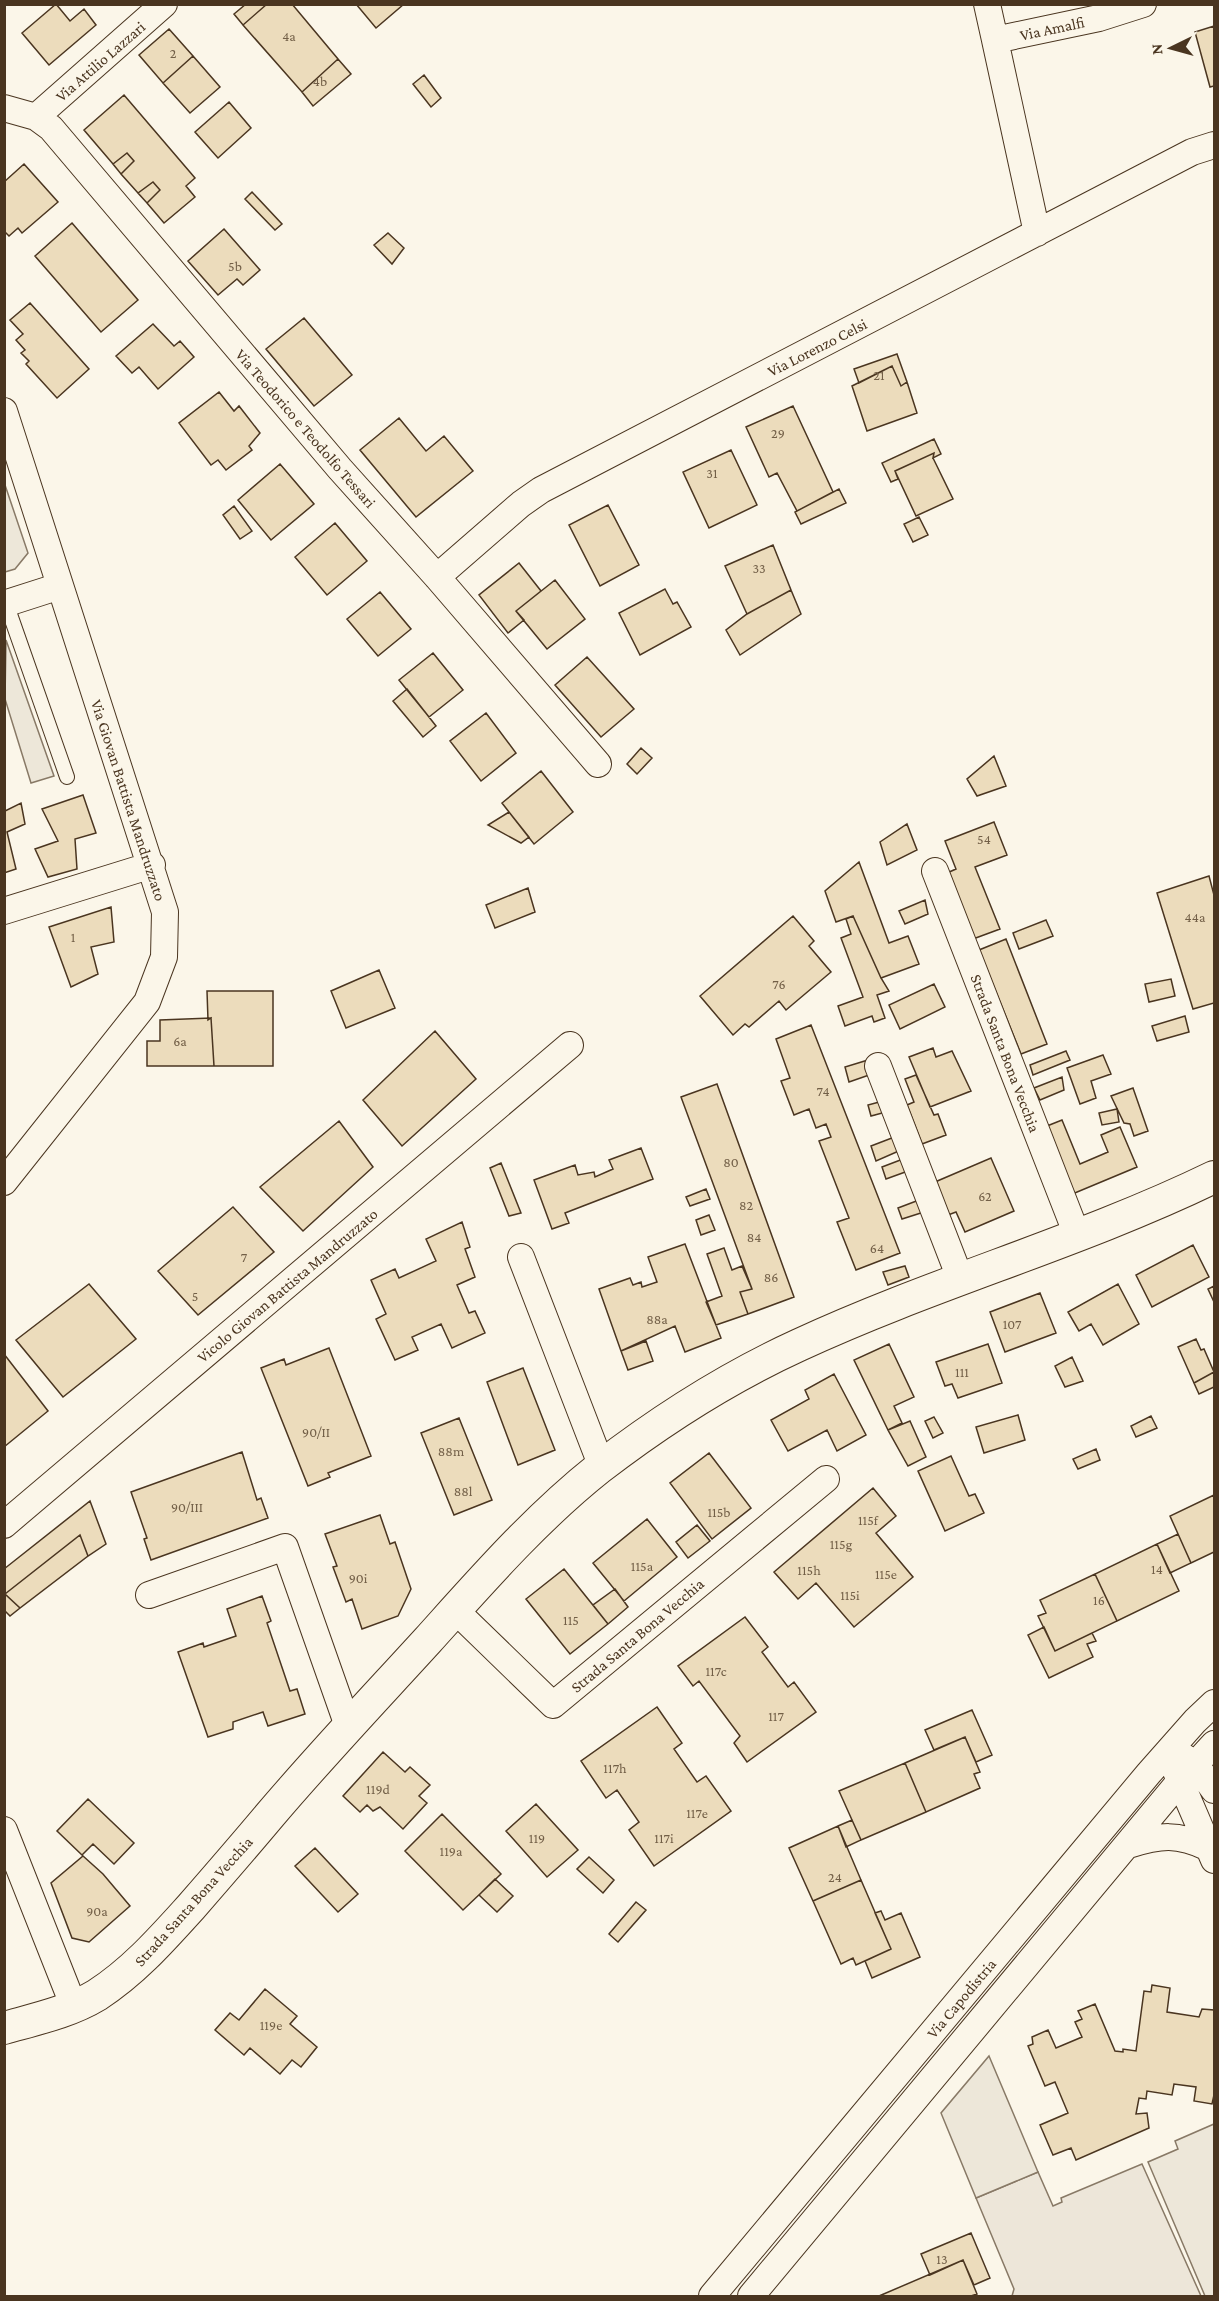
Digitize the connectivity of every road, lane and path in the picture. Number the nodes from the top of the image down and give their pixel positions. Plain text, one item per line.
1 (164, 4) edge
2 (987, 4) edge
3 (1143, 4) edge
4 (995, 40) junction
5 (4, 108) edge
6 (36, 117) junction
7 (1215, 145) edge
8 (1037, 232) junction
9 (4, 411) edge
10 (437, 577) junction
11 (60, 586) junction
12 (5, 602) edge
13 (598, 764) dead end
14 (67, 777) dead end
15 (152, 865) junction
16 (935, 871) dead end
17 (4, 911) edge
18 (570, 1045) dead end
19 (878, 1066) dead end
20 (1215, 1178) edge
21 (4, 1182) edge
22 (1077, 1234) junction
23 (521, 1257) dead end
24 (960, 1278) junction
25 (602, 1467) junction
26 (826, 1479) dead end
27 (4, 1525) edge
28 (150, 1595) dead end
29 (455, 1610) junction
30 (1215, 1703) edge
31 (348, 1726) junction
32 (1215, 1744) edge
33 (1170, 1749) junction
34 (1187, 1773) junction
35 (1215, 1790) edge
36 (4, 1830) edge
37 (1128, 1845) junction
38 (1212, 1854) edge
39 (74, 2007) junction
40 (4, 2028) edge
41 (712, 2296) edge
42 (751, 2296) edge

1 - 6 street, Via Attilio Lazzari
2 - 4 street
3 - 4 street, Via Amalfi
4 - 8 street
5 - 6 street, Via Teodorico e Teodolfo Tessari
6 - 10 street, Via Teodorico e Teodolfo Tessari
7 - 8 street, Via Lorenzo Celsi
8 - 10 street, Via Lorenzo Celsi
9 - 11 street, Via Giovan Battista Mandruzzato
10 - 13 street, Via Teodorico e Teodolfo Tessari
11 - 12 street
11 - 15 street, Via Giovan Battista Mandruzzato
12 - 14 lane
15 - 17 street
15 - 21 street, Via Giovan Battista Mandruzzato
16 - 22 street, Strada Santa Bona Vecchia
18 - 27 street, Vicolo Giovan Battista Mandruzzato
19 - 24 street
20 - 22 street, Strada Santa Bona Vecchia
22 - 24 street, Strada Santa Bona Vecchia
23 - 25 street
24 - 25 street, Strada Santa Bona Vecchia
25 - 29 street, Strada Santa Bona Vecchia
26 - 29 street, Strada Santa Bona Vecchia
28 - 31 street
29 - 31 street, Strada Santa Bona Vecchia
30 - 33 street, Via Capodistria
31 - 39 street, Strada Santa Bona Vecchia
32 - 34 street, Via Capodistria
33 - 34 street
33 - 41 street, Via Capodistria
34 - 35 street
34 - 37 street, Via Capodistria
34 - 38 street
36 - 39 street
37 - 38 street
37 - 42 street, Via Capodistria
39 - 40 street, Strada Santa Bona Vecchia

